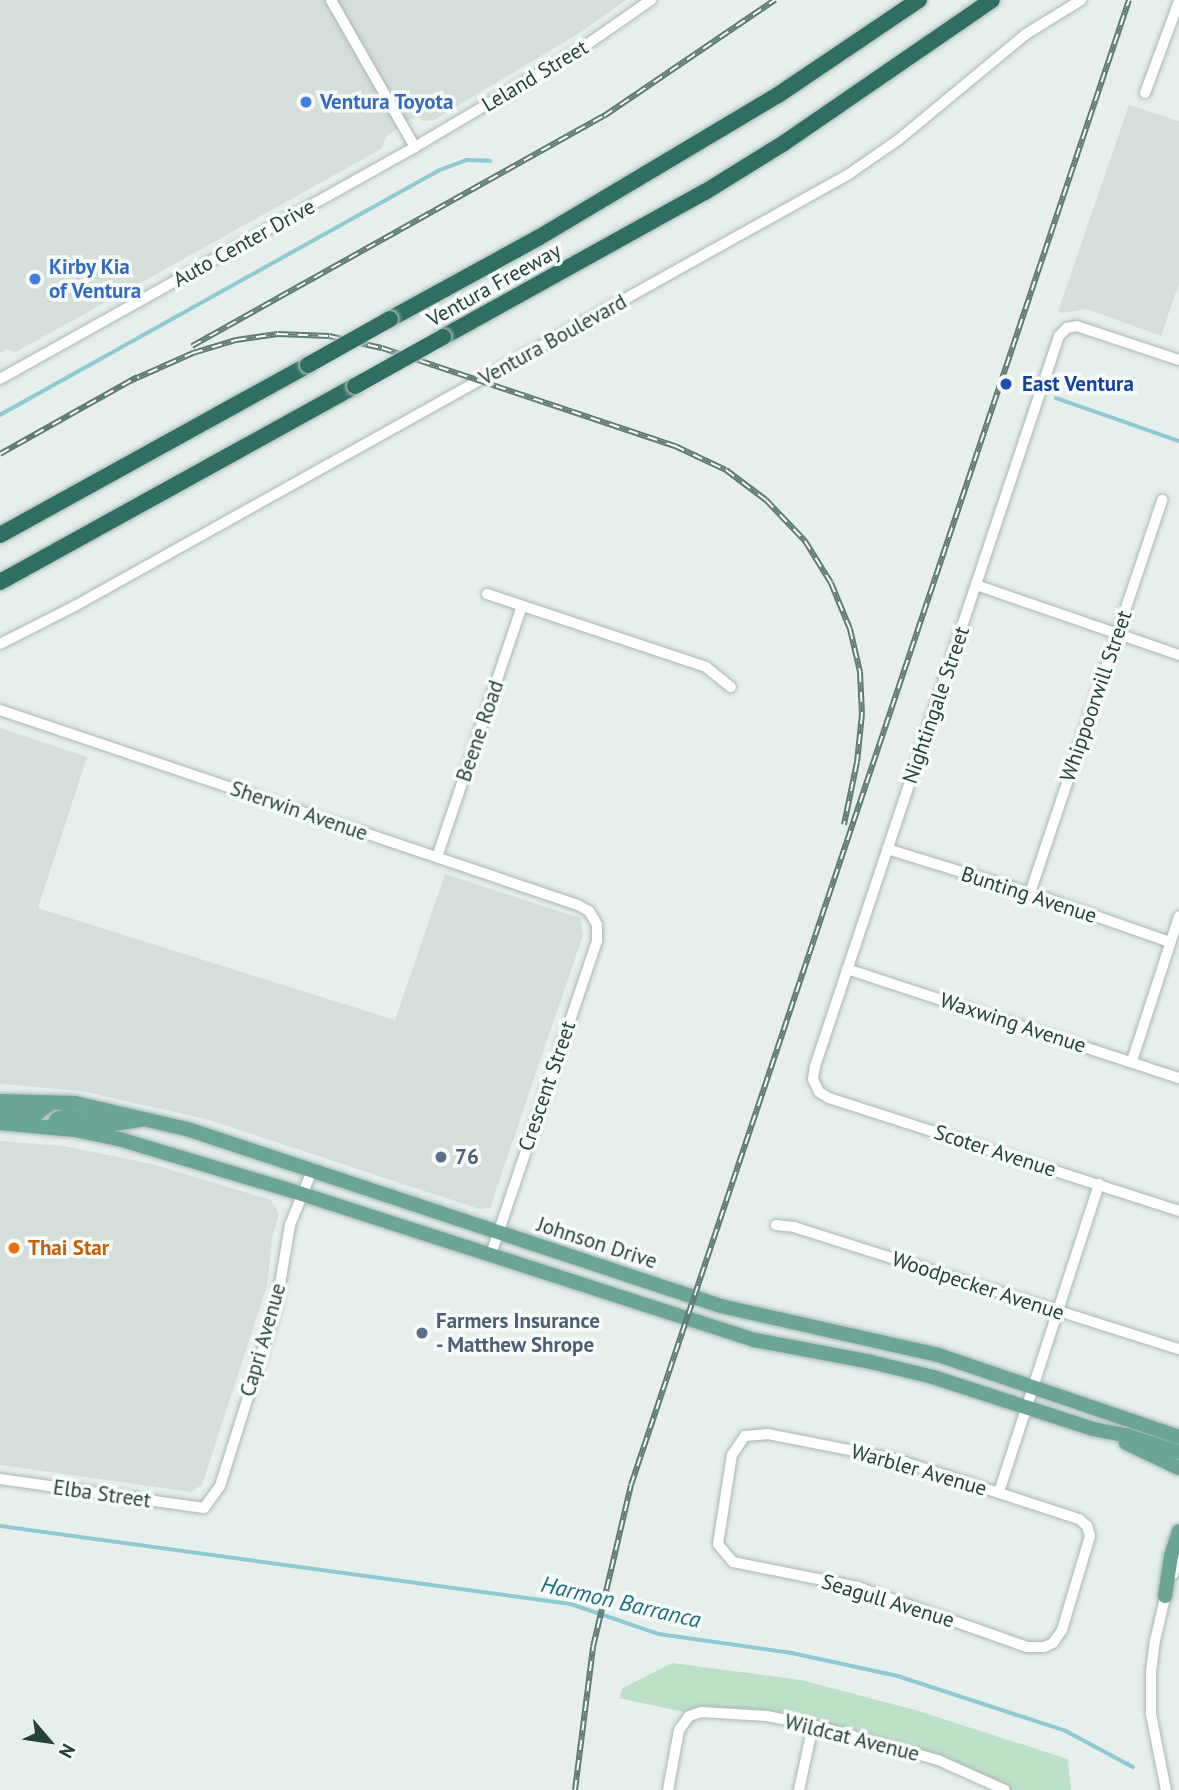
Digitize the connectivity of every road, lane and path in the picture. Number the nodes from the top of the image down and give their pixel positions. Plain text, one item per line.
1 (331, 0) edge
2 (651, 0) edge
3 (919, 0) edge
4 (992, 0) edge
5 (1081, 0) edge
6 (1179, 1) edge
7 (1145, 93) dead end
8 (415, 147) junction
9 (1179, 360) edge
10 (0, 364) edge
11 (3, 377) edge
12 (1162, 500) dead end
13 (0, 535) edge
14 (0, 582) edge
15 (976, 585) junction
16 (487, 594) dead end
17 (522, 606) junction
18 (1117, 634) junction
19 (0, 644) edge
20 (1179, 655) edge
21 (731, 687) dead end
22 (0, 710) edge
23 (887, 849) junction
24 (437, 857) junction
25 (1030, 893) junction
26 (1179, 916) edge
27 (594, 918) joint
28 (1170, 942) junction
29 (847, 969) junction
30 (1132, 1061) junction
31 (1179, 1078) edge
32 (815, 1085) joint
33 (0, 1101) edge
34 (51, 1103) junction
35 (0, 1114) edge
36 (152, 1119) junction
37 (0, 1123) edge
38 (52, 1128) junction
39 (313, 1168) junction
40 (1099, 1185) junction
41 (302, 1194) junction
42 (1179, 1211) edge
43 (776, 1225) dead end
44 (498, 1232) junction
45 (491, 1255) junction
46 (1057, 1312) junction
47 (1179, 1349) edge
48 (1032, 1388) junction
49 (1026, 1408) junction
50 (1093, 1429) junction
51 (1179, 1437) edge
52 (1179, 1452) edge
53 (1179, 1468) edge
54 (0, 1479) edge
55 (999, 1492) junction
56 (204, 1508) joint
57 (1179, 1531) edge
58 (723, 1554) joint
59 (1179, 1556) edge
60 (1165, 1596) junction
61 (1052, 1643) joint
62 (813, 1725) junction
63 (668, 1790) edge
64 (799, 1790) edge
65 (1005, 1790) edge
66 (1166, 1790) edge

1 - 8 street
2 - 8 street, Leland Street
3 - 13 highway, Ventura Freeway, bridge
4 - 14 highway, Ventura Freeway, bridge
5 - 19 street, Ventura Boulevard
6 - 7 street
8 - 11 street, Auto Center Drive
9 - 15 street, Nightingale Street
10 - 11 street
12 - 18 street, Whippoorwill Street
15 - 18 street
15 - 23 street, Nightingale Street
16 - 17 street
17 - 21 street
17 - 24 street, Beene Road
18 - 20 street
18 - 25 street, Whippoorwill Street
22 - 24 street, Sherwin Avenue
23 - 25 street, Bunting Avenue
23 - 29 street, Nightingale Street
24 - 27 street, Sherwin Avenue
25 - 28 street, Bunting Avenue
26 - 28 street
27 - 44 street, Crescent Street
28 - 30 street
29 - 30 street, Waxwing Avenue
29 - 32 street, Nightingale Street
30 - 31 street, Waxwing Avenue
32 - 40 street, Scoter Avenue
33 - 34 main road, Johnson Drive
34 - 35 main road
34 - 36 main road, Johnson Drive
36 - 38 main road
36 - 39 main road, Johnson Drive
37 - 38 main road
38 - 41 main road
39 - 41 street, Capri Avenue
39 - 44 main road, Johnson Drive
40 - 42 street, Scoter Avenue
40 - 46 street
41 - 45 main road
41 - 56 street, Capri Avenue
43 - 46 street, Woodpecker Avenue
44 - 45 street, Crescent Street
44 - 48 main road, Johnson Drive
45 - 49 main road
46 - 47 street, Woodpecker Avenue
46 - 48 street
48 - 49 street
48 - 51 main road, Johnson Drive
49 - 50 main road
49 - 55 street
50 - 52 main road
50 - 53 main road
54 - 56 street, Elba Street
55 - 58 street, Warbler Avenue
55 - 61 street, Warbler Avenue
57 - 60 main road
58 - 61 street, Seagull Avenue
59 - 60 street
60 - 66 street
62 - 63 street, Wildcat Avenue
62 - 64 street
62 - 65 street, Wildcat Avenue

